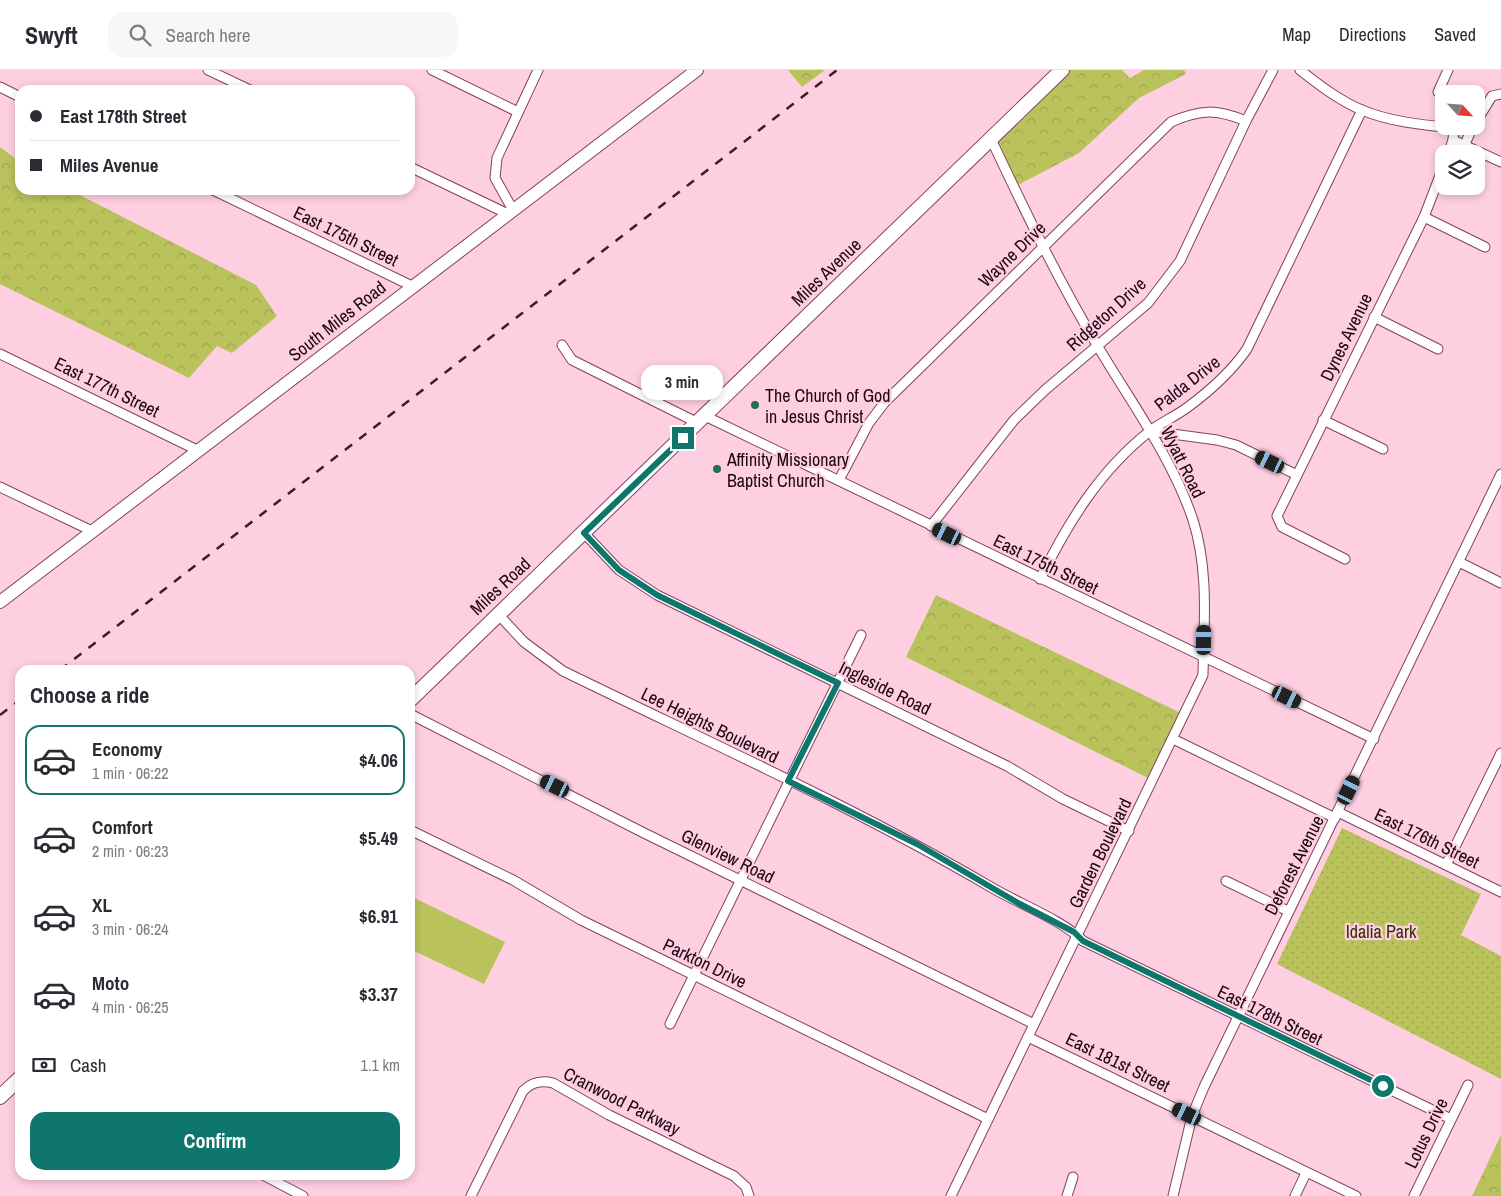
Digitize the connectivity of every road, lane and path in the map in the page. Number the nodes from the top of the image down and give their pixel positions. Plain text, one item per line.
1 (208, 70) edge
2 (432, 70) edge
3 (538, 70) edge
4 (697, 70) edge
5 (1062, 70) edge
6 (1273, 70) edge
7 (1300, 70) edge
8 (1448, 70) edge
9 (240, 85) edge
10 (1441, 85) edge
11 (0, 87) edge
12 (15, 94) edge
13 (1501, 94) edge
14 (1485, 107) edge
15 (1362, 110) junction
16 (518, 112) junction
17 (1246, 122) junction
18 (1469, 135) edge
19 (991, 139) junction
20 (1453, 140) junction
21 (1465, 144) junction
22 (1451, 145) edge
23 (1501, 162) edge
24 (415, 169) edge
25 (1435, 188) edge
26 (223, 195) edge
27 (511, 212) junction
28 (1424, 217) junction
29 (1042, 247) junction
30 (1486, 247) dead end
31 (412, 286) junction
32 (1374, 317) junction
33 (562, 345) dead end
34 (1097, 345) junction
35 (1438, 349) dead end
36 (0, 354) edge
37 (701, 419) junction
38 (1323, 420) junction
39 (1150, 431) junction
40 (1383, 449) dead end
41 (199, 451) junction
42 (1501, 474) edge
43 (1296, 475) junction
44 (839, 480) junction
45 (0, 487) edge
46 (617, 501) joint
47 (931, 526) junction
48 (92, 531) junction
49 (584, 533) junction
50 (1345, 558) dead end
51 (1459, 562) junction
52 (1040, 579) junction
53 (1501, 583) edge
54 (0, 602) edge
55 (498, 614) junction
56 (861, 635) dead end
57 (1203, 657) junction
58 (838, 683) junction
59 (415, 695) edge
60 (415, 717) edge
61 (1173, 739) junction
62 (1374, 739) junction
63 (1501, 753) edge
64 (788, 781) junction
65 (1337, 815) junction
66 (1129, 830) junction
67 (415, 832) edge
68 (1446, 865) junction
69 (740, 880) junction
70 (1226, 881) dead end
71 (1501, 892) edge
72 (1288, 912) junction
73 (1078, 936) junction
74 (694, 976) junction
75 (1238, 1018) junction
76 (670, 1024) dead end
77 (1034, 1024) junction
78 (1028, 1037) junction
79 (15, 1083) edge
80 (1468, 1085) dead end
81 (0, 1097) edge
82 (1192, 1116) junction
83 (1451, 1119) junction
84 (988, 1120) junction
85 (1306, 1173) junction
86 (1073, 1177) dead end
87 (272, 1180) edge
88 (303, 1196) edge
89 (471, 1196) edge
90 (749, 1196) edge
91 (951, 1196) edge
92 (1068, 1196) edge
93 (1173, 1196) edge
94 (1295, 1196) edge
95 (1356, 1196) edge
96 (1414, 1196) edge

1 - 9 street
2 - 16 street
3 - 16 street
4 - 27 street, South Miles Road
5 - 19 main road, Miles Avenue
6 - 17 street, Ridgeton Drive
7 - 15 street
8 - 10 street
11 - 12 street
13 - 14 street
15 - 20 street
15 - 39 street, Palda Drive
16 - 27 street
17 - 29 street, Wayne Drive
17 - 34 street, Ridgeton Drive
18 - 21 street
19 - 29 street, Wyatt Road
19 - 37 main road, Miles Avenue
20 - 21 street
20 - 22 street
21 - 23 street
24 - 27 street
25 - 28 street, Dynes Avenue
26 - 31 street, East 175th Street
27 - 31 street, South Miles Road
28 - 30 street
28 - 32 street, Dynes Avenue
29 - 34 street, Wyatt Road
29 - 44 street, Wayne Drive
31 - 41 street, South Miles Road
32 - 35 street
32 - 38 street, Dynes Avenue
33 - 37 street, East 175th Street
34 - 39 street, Wyatt Road
34 - 47 street, Ridgeton Drive
36 - 41 street, East 177th Street
37 - 44 street, East 175th Street
37 - 46 main road, Miles Avenue
38 - 40 street
38 - 43 street, Dynes Avenue
39 - 43 street
39 - 52 street, Palda Drive
39 - 57 street, Wyatt Road
41 - 48 street, South Miles Road
42 - 51 street, Deforest Avenue
43 - 50 street, Dynes Avenue
44 - 47 street, East 175th Street
45 - 48 street
46 - 49 main road, Miles Road
47 - 52 street, East 175th Street
48 - 54 street, South Miles Road
49 - 55 main road, Miles Road
49 - 58 street, Ingleside Road
51 - 53 street
51 - 62 street, Deforest Avenue
52 - 57 street, East 175th Street
55 - 59 main road, Miles Road
55 - 64 street, Lee Heights Boulevard
56 - 58 street
57 - 61 street, Garden Boulevard
57 - 62 street, East 175th Street
58 - 64 street
58 - 66 street, Ingleside Road
60 - 69 street, Glenview Road
61 - 65 street, East 176th Street
61 - 66 street, Garden Boulevard
62 - 65 street, Deforest Avenue
63 - 68 street
64 - 69 street
64 - 73 street, Lee Heights Boulevard
65 - 68 street, East 176th Street
65 - 72 street, Deforest Avenue
66 - 73 street, Garden Boulevard
67 - 74 street, Parkton Drive
68 - 71 street, East 176th Street
69 - 74 street
69 - 77 street, Glenview Road
70 - 72 street
72 - 75 street, Deforest Avenue
73 - 75 street, East 178th Street
73 - 77 street, Garden Boulevard
74 - 76 street
74 - 84 street, Parkton Drive
75 - 82 street, Deforest Avenue
75 - 83 street, East 178th Street
77 - 78 street, Garden Boulevard
78 - 82 street, East 181st Street
78 - 84 street, Garden Boulevard
79 - 81 main road
80 - 83 street, Lotus Drive
82 - 85 street, East 181st Street
82 - 93 street, Deforest Avenue
83 - 96 street, Lotus Drive
84 - 91 street, Garden Boulevard
85 - 94 street
85 - 95 street, East 181st Street
86 - 92 street
87 - 88 street
89 - 90 street, Cranwood Parkway

